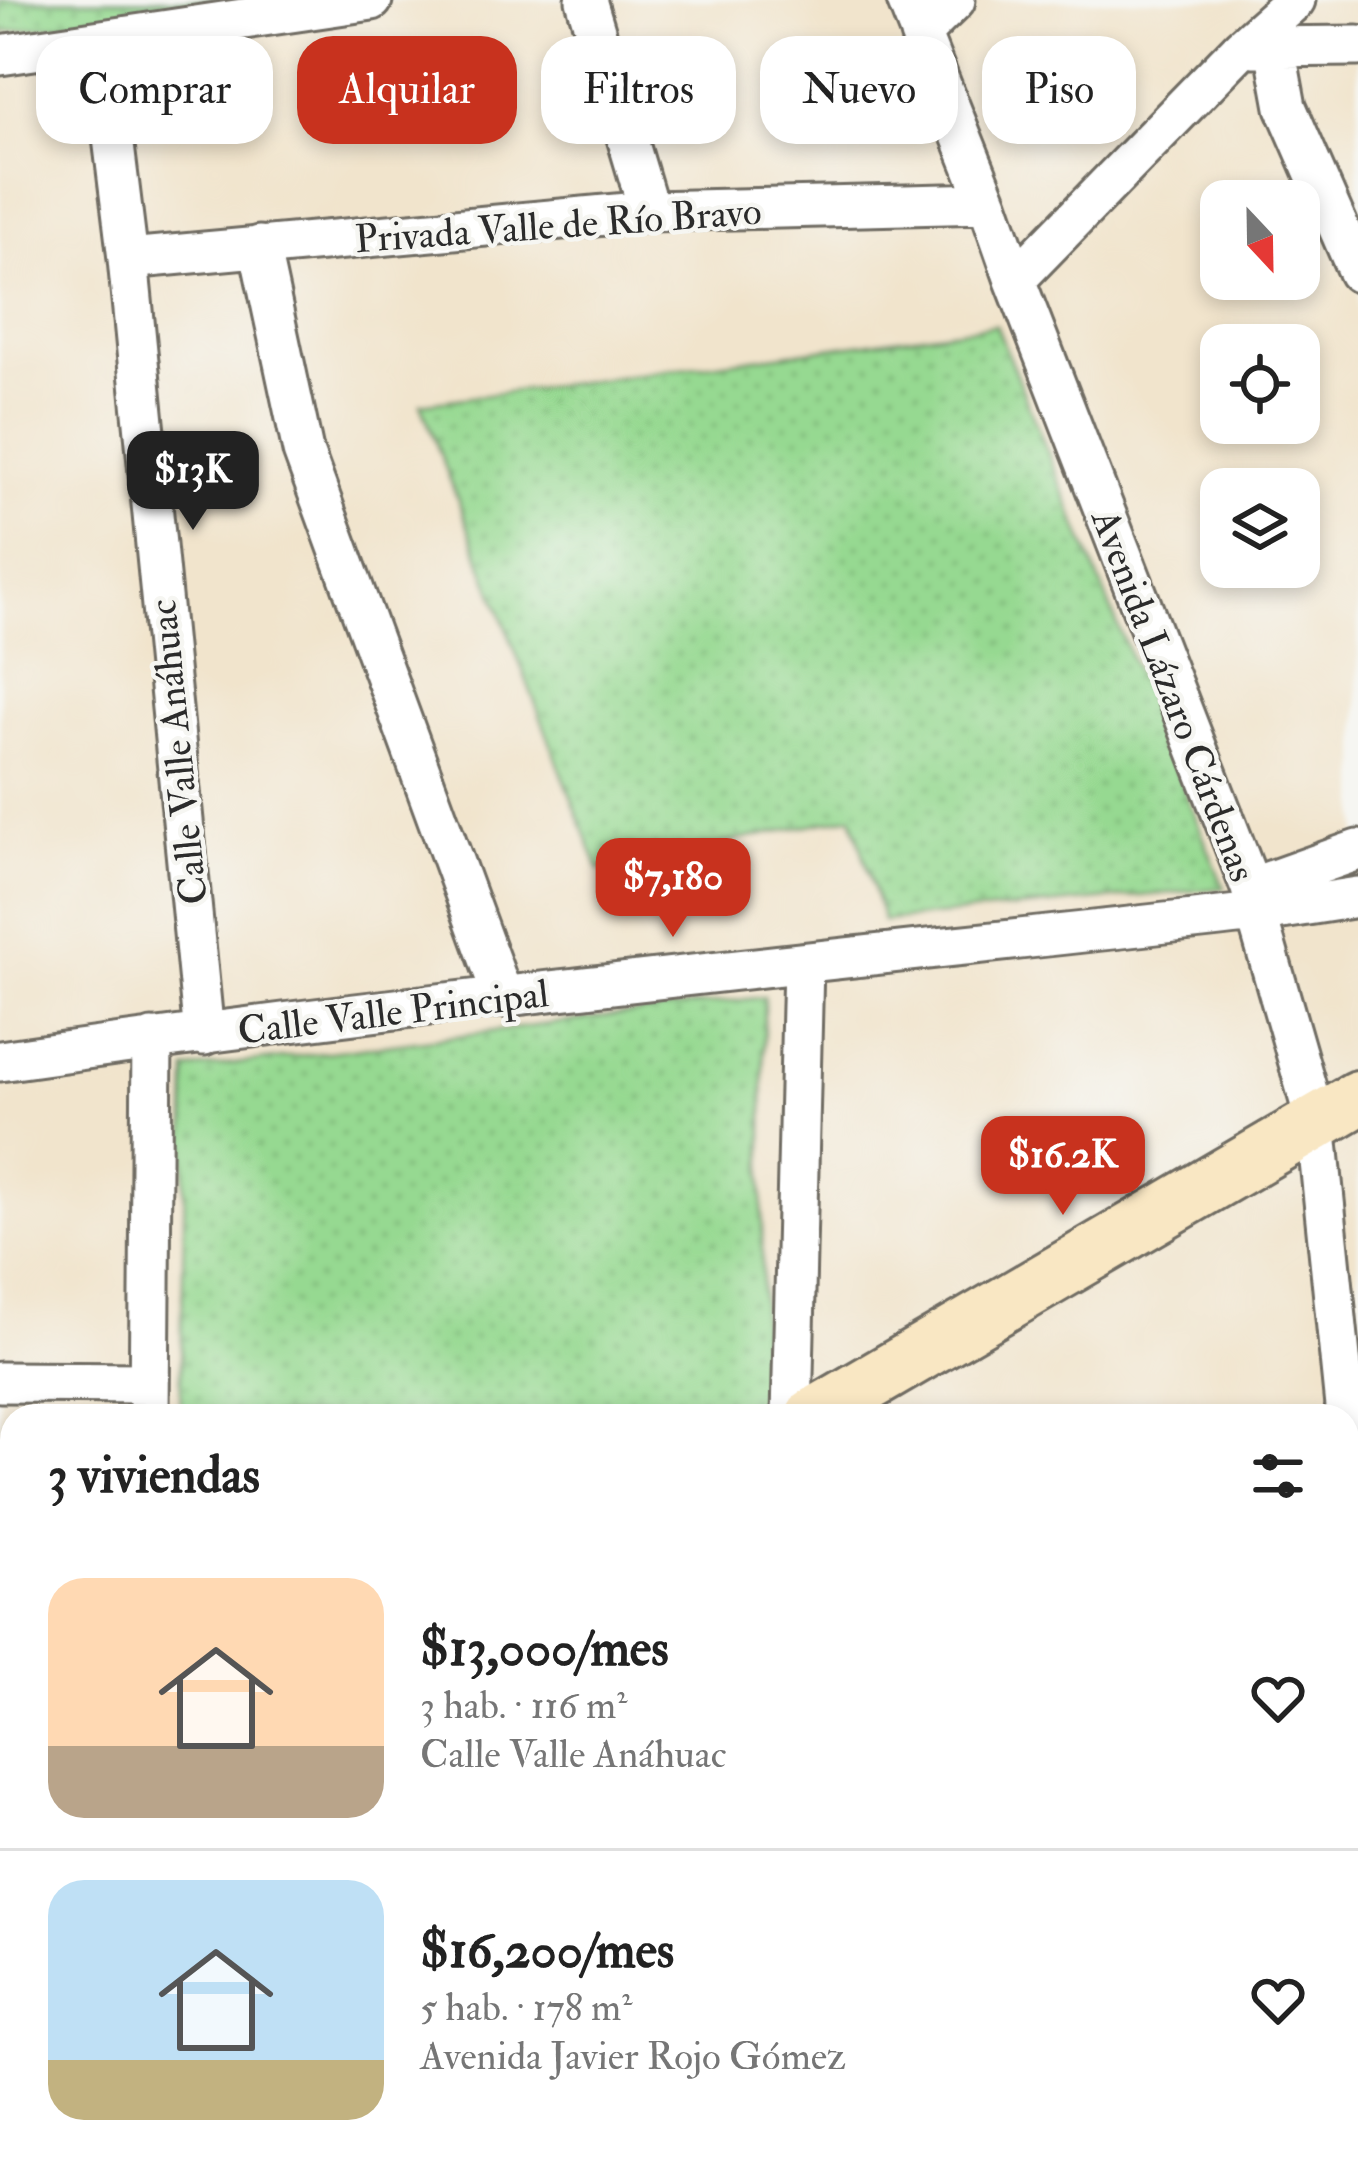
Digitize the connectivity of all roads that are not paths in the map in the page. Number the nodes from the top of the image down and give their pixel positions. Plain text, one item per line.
1 (372, 0) edge
2 (586, 0) edge
3 (955, 0) edge
4 (1295, 0) edge
5 (913, 17) edge
6 (128, 36) edge
7 (1358, 46) edge
8 (1258, 47) junction
9 (36, 50) edge
10 (0, 55) edge
11 (114, 144) edge
12 (988, 203) junction
13 (649, 211) junction
14 (259, 246) junction
15 (128, 259) junction
16 (1358, 272) edge
17 (1015, 280) junction
18 (1358, 850) edge
19 (1358, 897) edge
20 (1253, 900) junction
21 (803, 964) junction
22 (502, 997) junction
23 (205, 1035) junction
24 (152, 1039) junction
25 (0, 1061) edge
26 (1337, 1110) edge
27 (0, 1382) edge
28 (149, 1400) edge
29 (1349, 1402) edge
30 (792, 1404) edge
31 (834, 1404) edge

1 - 6 street
2 - 13 street
3 - 5 street
4 - 8 street
5 - 12 street, Avenida Lázaro Cárdenas
7 - 8 street
8 - 16 street
8 - 17 street
9 - 10 street
11 - 15 street, Calle Valle Anáhuac
12 - 13 street, Privada Valle de Río Bravo
12 - 17 street, Avenida Lázaro Cárdenas
13 - 14 street, Privada Valle de Río Bravo
14 - 15 street, Privada Valle de Río Bravo
14 - 22 street
15 - 23 street, Calle Valle Anáhuac
17 - 20 street, Avenida Lázaro Cárdenas
18 - 20 street
19 - 20 street, Calle Valle Principal
20 - 21 street, Calle Valle Principal
20 - 26 street, Avenida Lázaro Cárdenas
21 - 22 street, Calle Valle Principal
21 - 30 street
22 - 23 street, Calle Valle Principal
23 - 24 street, Calle Valle Principal
24 - 25 street, Calle Valle Principal
24 - 28 street
26 - 29 street, Avenida Lázaro Cárdenas
26 - 31 street
27 - 28 street

